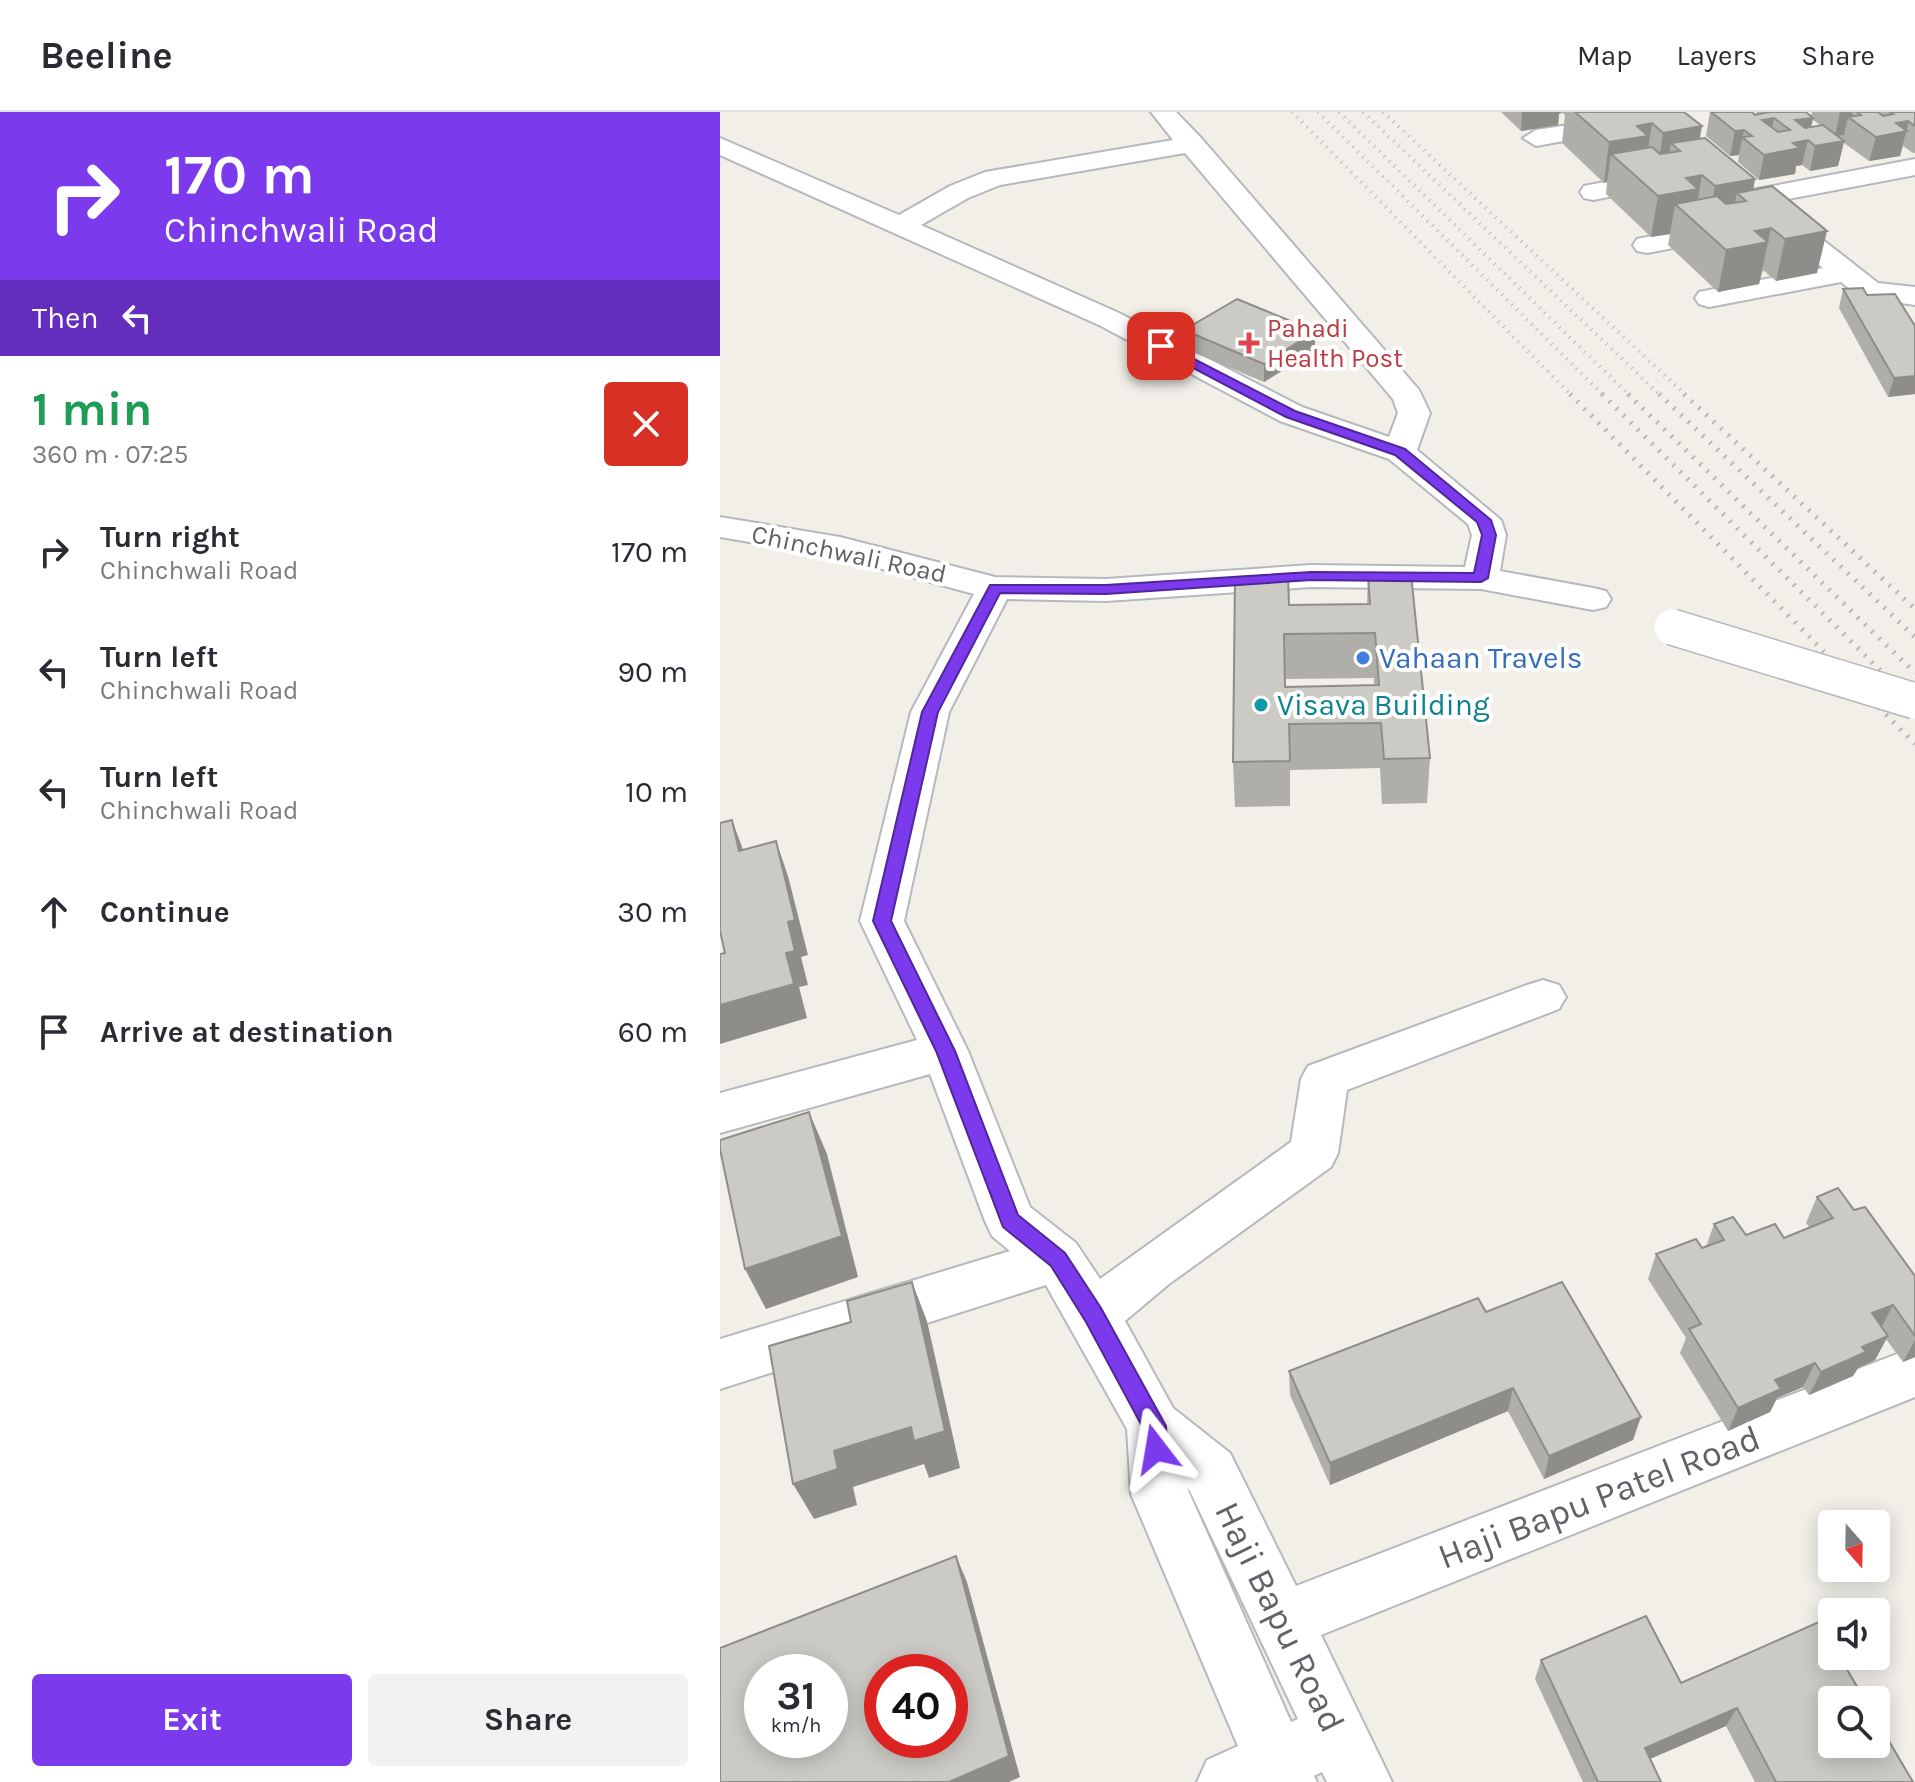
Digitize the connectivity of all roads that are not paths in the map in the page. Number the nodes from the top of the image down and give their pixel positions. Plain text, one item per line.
1 (1163, 112) edge
2 (1651, 119) edge
3 (1536, 138) dead end
4 (1193, 144) junction
5 (720, 146) edge
6 (1915, 167) edge
7 (1684, 175) edge
8 (1727, 179) edge
9 (1593, 192) dead end
10 (1752, 198) junction
11 (1781, 221) junction
12 (900, 226) junction
13 (1647, 245) dead end
14 (1847, 272) junction
15 (1915, 296) edge
16 (1709, 298) dead end
17 (1400, 452) junction
18 (720, 527) edge
19 (1481, 578) junction
20 (995, 588) junction
21 (1593, 599) dead end
22 (1672, 627) dead end
23 (1915, 701) edge
24 (1543, 997) dead end
25 (945, 1051) junction
26 (720, 1113) edge
27 (1058, 1259) junction
28 (1094, 1315) junction
29 (720, 1364) edge
30 (1915, 1372) edge
31 (1154, 1426) junction
32 (1234, 1518) junction
33 (1179, 1542) junction
34 (1282, 1621) junction
35 (1348, 1758) edge
36 (1263, 1775) edge

1 - 4 street
2 - 3 street
4 - 12 street
4 - 17 street
5 - 12 street
6 - 10 street
7 - 9 street
8 - 10 street
10 - 11 street
11 - 13 street
11 - 14 street
12 - 17 street
14 - 15 street
14 - 16 street
17 - 19 street
18 - 20 street, Chinchwali Road
19 - 20 street, Chinchwali Road
19 - 21 street, Chinchwali Road
20 - 25 street
22 - 23 street, bridge
24 - 28 street
25 - 26 street
25 - 27 street
27 - 28 street
27 - 29 street
28 - 31 street
30 - 34 street, Haji Bapu Patel Road
31 - 32 street, Haji Bapu Road
31 - 33 street, Haji Bapu Road
32 - 33 street
32 - 34 street, Haji Bapu Road
33 - 36 street, Haji Bapu Road
34 - 35 street, Haji Bapu Road
35 - 36 street

